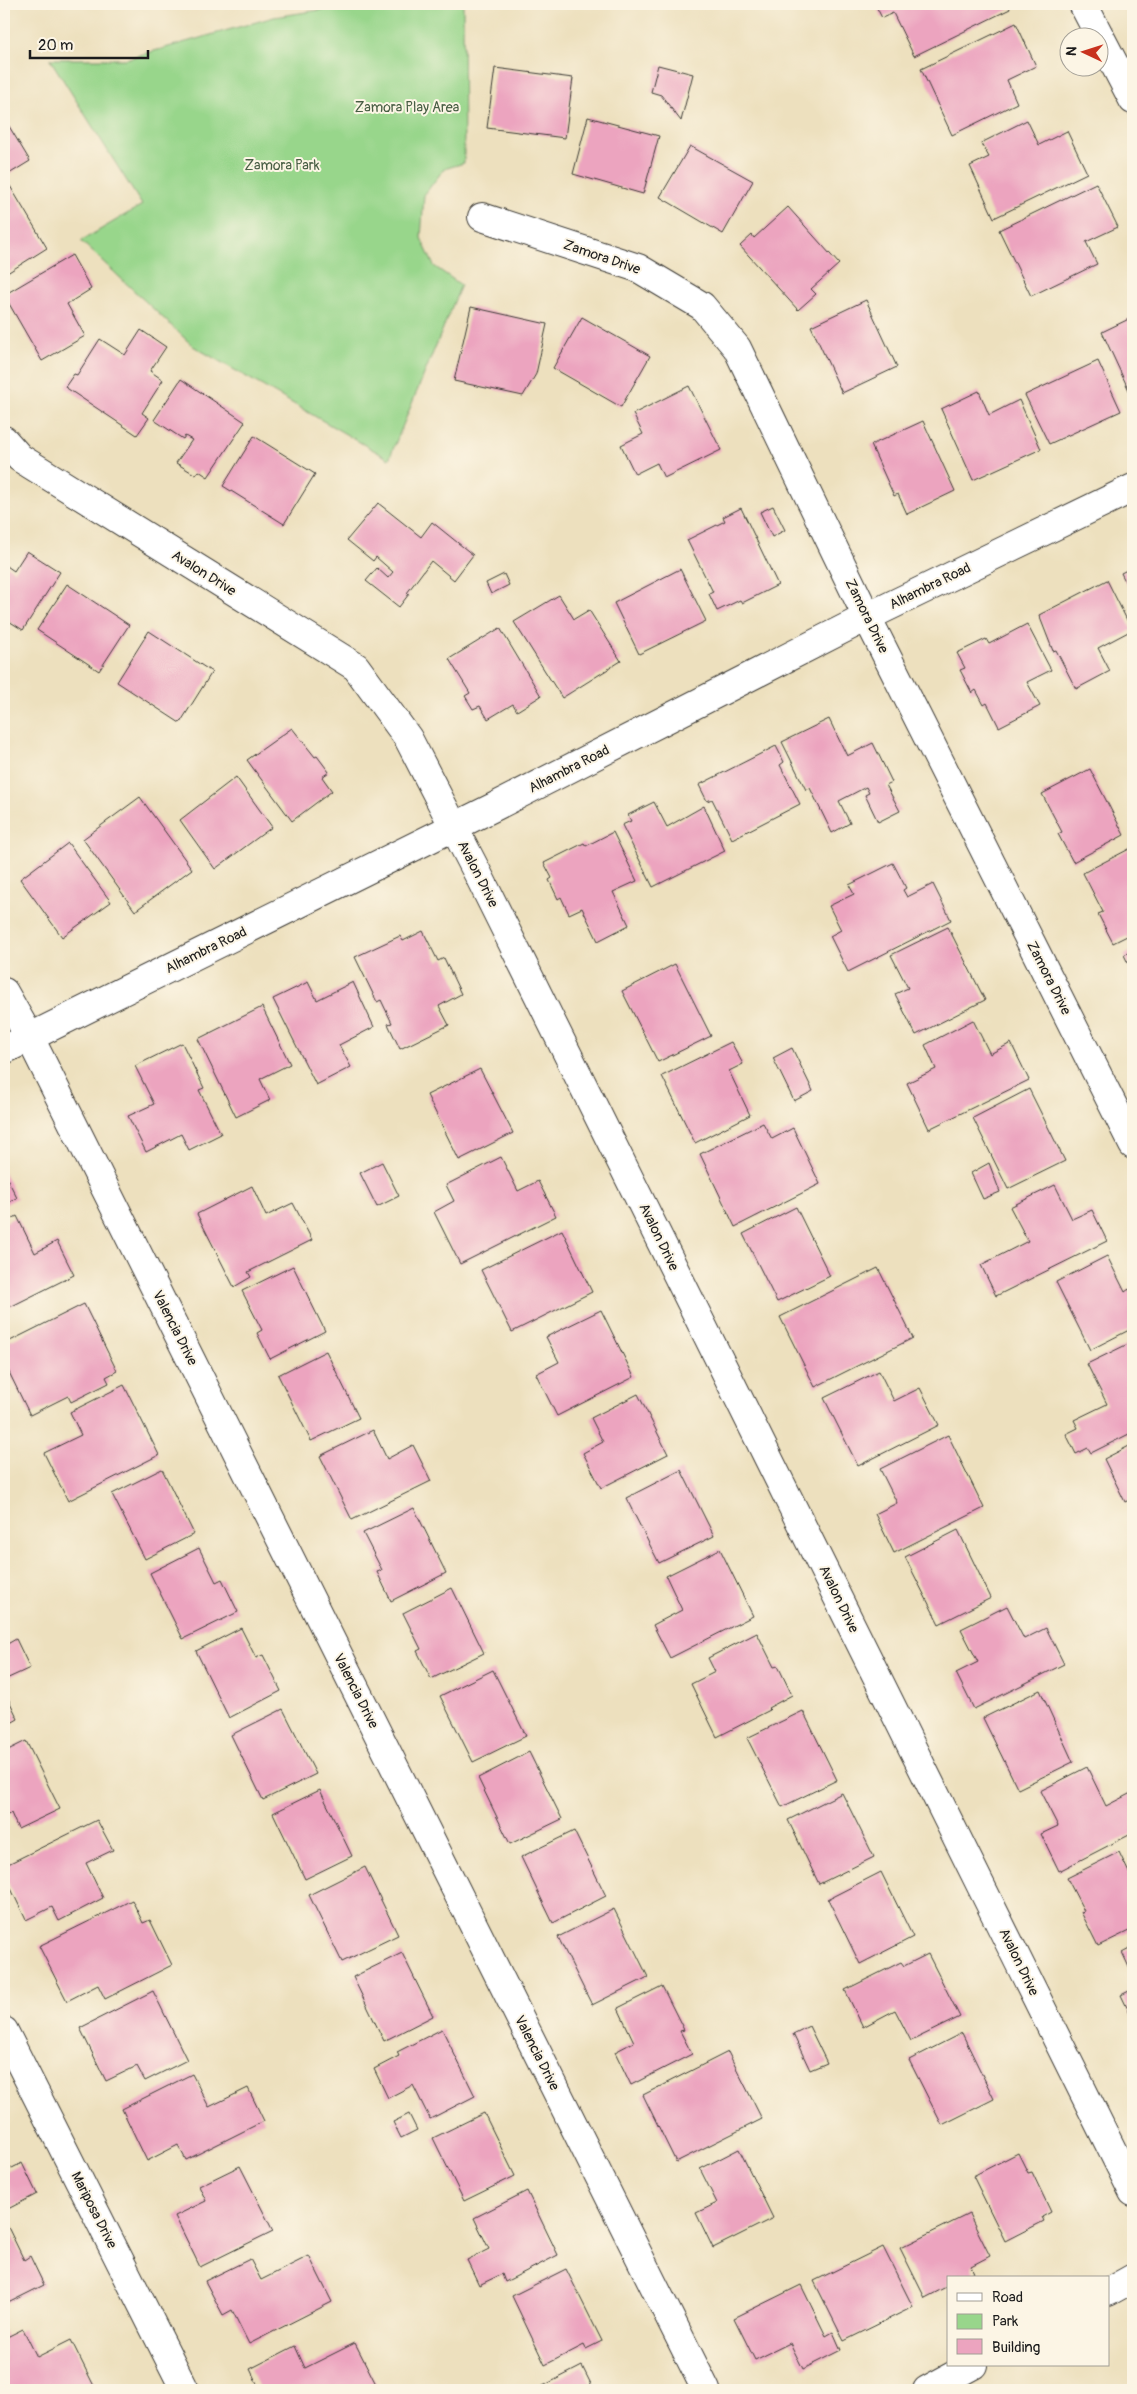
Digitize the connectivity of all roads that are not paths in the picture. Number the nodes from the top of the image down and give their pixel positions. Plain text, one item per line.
1 (1084, 4) edge
2 (1133, 100) edge
3 (482, 217) dead end
4 (4, 440) edge
5 (1133, 488) edge
6 (867, 617) junction
7 (455, 827) junction
8 (4, 992) edge
9 (30, 1038) junction
10 (4, 1050) edge
11 (1133, 1145) edge
12 (4, 2031) edge
13 (1133, 2192) edge
14 (1133, 2278) edge
15 (1110, 2291) edge
16 (971, 2366) edge
17 (184, 2390) edge
18 (706, 2390) edge
19 (927, 2390) edge

1 - 2 street
3 - 6 street, Zamora Drive
4 - 7 street, Avalon Drive
5 - 6 street, Alhambra Road
6 - 7 street, Alhambra Road
6 - 11 street, Zamora Drive
7 - 9 street, Alhambra Road
7 - 13 street, Avalon Drive
8 - 9 street, Valencia Drive
9 - 10 street, Alhambra Road
9 - 18 street, Valencia Drive
12 - 17 street, Mariposa Drive
14 - 15 street
16 - 19 street

